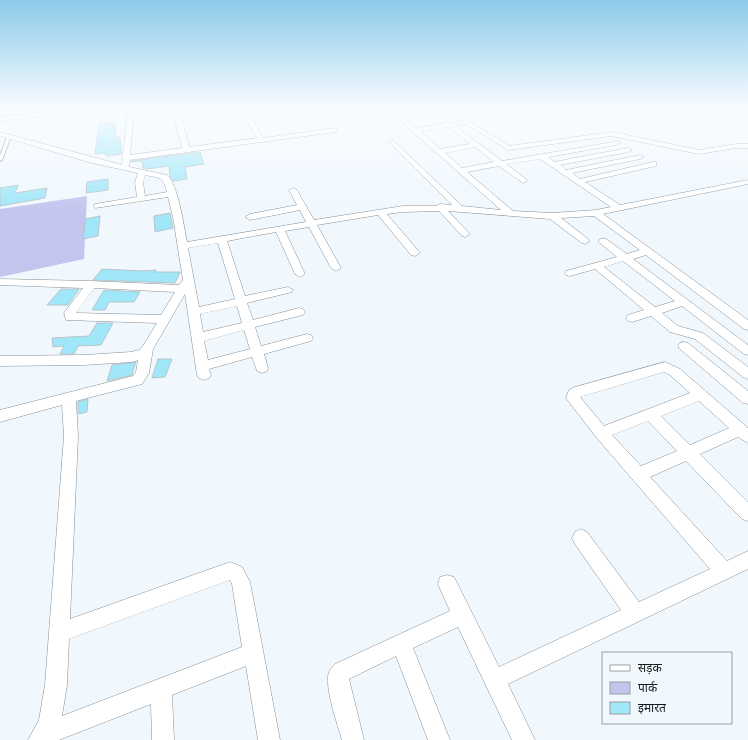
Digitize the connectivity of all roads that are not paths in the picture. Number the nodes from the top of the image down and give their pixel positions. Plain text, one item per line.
1 (3, 144) edge
2 (35, 144) edge
3 (127, 144) edge
4 (184, 144) edge
5 (235, 144) edge
6 (394, 144) edge
7 (431, 144) edge
8 (501, 144) edge
9 (541, 144) edge
10 (613, 144) edge
11 (662, 144) edge
12 (477, 145) joint
13 (748, 146) edge
14 (186, 150) junction
15 (628, 150) dead end
16 (441, 152) junction
17 (542, 156) junction
18 (640, 157) dead end
19 (126, 158) junction
20 (0, 160) edge
21 (501, 163) junction
22 (554, 164) junction
23 (653, 164) dead end
24 (126, 169) junction
25 (462, 170) junction
26 (566, 172) junction
27 (142, 173) junction
28 (524, 181) dead end
29 (580, 181) junction
30 (748, 182) edge
31 (293, 190) dead end
32 (173, 194) junction
33 (141, 199) junction
34 (98, 206) dead end
35 (302, 207) junction
36 (440, 207) junction
37 (459, 208) junction
38 (620, 209) junction
39 (380, 212) junction
40 (596, 213) junction
41 (511, 214) junction
42 (552, 216) junction
43 (250, 217) dead end
44 (311, 223) junction
45 (279, 228) junction
46 (465, 234) dead end
47 (221, 238) junction
48 (584, 241) dead end
49 (603, 241) dead end
50 (182, 246) junction
51 (649, 251) junction
52 (415, 253) dead end
53 (624, 258) junction
54 (596, 266) junction
55 (336, 268) dead end
56 (570, 273) dead end
57 (300, 274) dead end
58 (0, 282) edge
59 (91, 284) junction
60 (185, 284) junction
61 (288, 290) dead end
62 (241, 301) junction
63 (684, 302) junction
64 (194, 312) junction
65 (299, 312) dead end
66 (652, 312) junction
67 (632, 318) dead end
68 (166, 319) junction
69 (248, 325) junction
70 (748, 326) edge
71 (198, 338) junction
72 (307, 338) dead end
73 (684, 346) dead end
74 (147, 349) junction
75 (256, 351) junction
76 (748, 351) edge
77 (0, 361) edge
78 (262, 368) dead end
79 (748, 374) edge
80 (748, 380) edge
81 (732, 386) junction
82 (701, 395) junction
83 (69, 399) junction
84 (748, 399) edge
85 (650, 414) junction
86 (0, 416) edge
87 (601, 433) junction
88 (744, 434) edge
89 (688, 453) junction
90 (638, 475) junction
91 (748, 513) edge
92 (581, 538) dead end
93 (748, 560) edge
94 (724, 571) junction
95 (447, 584) dead end
96 (635, 613) junction
97 (462, 615) junction
98 (59, 633) junction
99 (401, 643) junction
100 (253, 653) junction
101 (494, 680) junction
102 (161, 689) junction
103 (41, 738) edge
104 (163, 740) edge
105 (269, 740) edge
106 (352, 740) edge
107 (439, 740) edge
108 (524, 740) edge

1 - 20 lane
2 - 24 street
3 - 19 street
4 - 14 street
5 - 14 street
6 - 37 street
7 - 16 street
8 - 9 street
10 - 17 street
11 - 13 street
12 - 16 street
12 - 21 street
14 - 19 street
15 - 22 street
16 - 25 street
17 - 21 street
17 - 22 street
18 - 26 street
19 - 24 street
21 - 25 street
21 - 28 street
22 - 26 street
23 - 29 street
24 - 27 street
25 - 41 street
26 - 29 street
27 - 32 street
27 - 33 street
29 - 38 street
30 - 38 street
31 - 35 street
32 - 33 street
32 - 50 street
33 - 34 street
35 - 43 street
35 - 44 street
36 - 37 street
36 - 39 street
36 - 46 street
37 - 41 street
38 - 40 street
39 - 44 street
39 - 52 street
40 - 42 street
40 - 51 street
41 - 42 street
42 - 48 street
44 - 45 street
44 - 55 street
45 - 47 street
45 - 57 street
47 - 50 street
47 - 62 street
49 - 53 street
50 - 60 street
51 - 53 street
51 - 70 street
53 - 54 street
53 - 63 street
54 - 56 street
54 - 66 street
58 - 59 street
59 - 60 street
59 - 68 street
60 - 64 street
60 - 68 street
61 - 62 street
62 - 64 street
62 - 69 street
63 - 66 street
63 - 76 street
64 - 71 street
65 - 69 street
66 - 67 street
66 - 79 street
68 - 74 street
69 - 71 street
69 - 75 street
71 - 75 street
72 - 75 street
73 - 81 street
74 - 77 street
74 - 83 street
75 - 78 street
80 - 81 street
81 - 84 street
82 - 85 street
82 - 87 street
82 - 88 street
83 - 86 street
83 - 98 street
85 - 87 street
85 - 89 street
87 - 90 street
88 - 89 street
89 - 90 street
89 - 91 street
90 - 94 street
92 - 96 street
93 - 94 street
94 - 96 street
95 - 97 street
96 - 101 street
97 - 99 street
97 - 101 street
98 - 100 street
98 - 103 street
99 - 106 street
99 - 107 street
100 - 102 street
100 - 105 street
101 - 108 street
102 - 103 street
102 - 104 street

